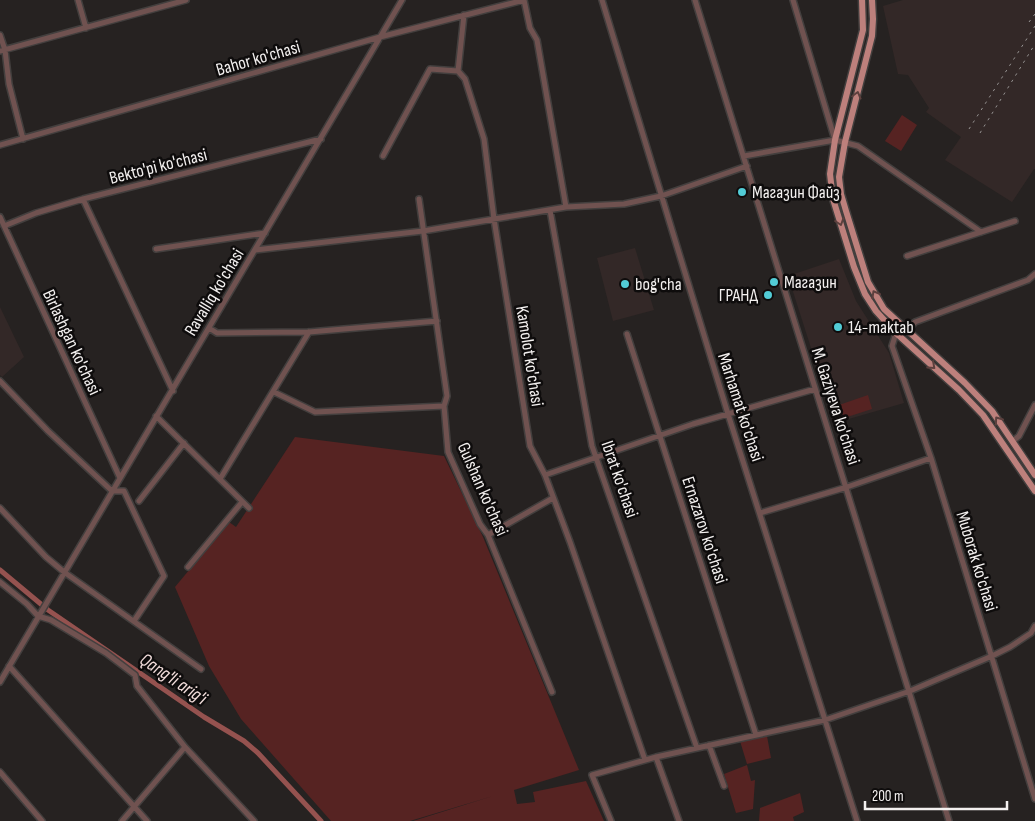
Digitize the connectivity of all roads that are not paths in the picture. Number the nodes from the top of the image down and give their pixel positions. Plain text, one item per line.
1 (78, 0) edge
2 (186, 0) edge
3 (402, 0) edge
4 (524, 0) edge
5 (602, 0) edge
6 (695, 0) edge
7 (793, 0) edge
8 (862, 0) edge
9 (872, 0) edge
10 (167, 2) edge
11 (464, 15) junction
12 (86, 28) junction
13 (0, 35) edge
14 (380, 37) junction
15 (3, 51) edge
16 (458, 71) junction
17 (321, 138) junction
18 (23, 139) junction
19 (835, 140) junction
20 (844, 142) junction
21 (0, 145) edge
22 (382, 156) dead end
23 (744, 156) junction
24 (747, 166) junction
25 (661, 196) junction
26 (83, 199) junction
27 (419, 199) dead end
28 (566, 207) junction
29 (550, 210) junction
30 (0, 217) edge
31 (494, 219) junction
32 (1015, 221) dead end
33 (4, 226) junction
34 (423, 231) junction
35 (981, 232) junction
36 (265, 233) junction
37 (156, 249) dead end
38 (255, 250) junction
39 (907, 256) dead end
40 (1035, 274) edge
41 (436, 321) junction
42 (208, 328) junction
43 (907, 331) junction
44 (309, 332) junction
45 (896, 333) junction
46 (627, 334) dead end
47 (0, 381) edge
48 (815, 389) junction
49 (173, 391) junction
50 (274, 392) junction
51 (1035, 405) edge
52 (444, 406) junction
53 (728, 414) junction
54 (156, 416) junction
55 (660, 436) junction
56 (1013, 441) junction
57 (184, 443) junction
58 (598, 458) junction
59 (931, 458) junction
60 (545, 475) junction
61 (1035, 475) edge
62 (120, 478) junction
63 (220, 479) junction
64 (847, 487) junction
65 (112, 491) junction
66 (1035, 491) edge
67 (553, 498) junction
68 (140, 501) dead end
69 (242, 502) junction
70 (0, 508) edge
71 (249, 508) dead end
72 (760, 512) junction
73 (488, 535) junction
74 (188, 567) dead end
75 (64, 572) junction
76 (0, 582) edge
77 (39, 614) junction
78 (134, 621) junction
79 (1035, 626) edge
80 (992, 656) junction
81 (9, 666) junction
82 (202, 669) dead end
83 (0, 682) edge
84 (910, 691) junction
85 (552, 692) dead end
86 (825, 720) junction
87 (756, 735) junction
88 (709, 745) junction
89 (185, 747) junction
90 (697, 748) junction
91 (656, 757) junction
92 (645, 760) junction
93 (0, 772) edge
94 (724, 786) dead end
95 (1035, 799) edge
96 (134, 806) junction
97 (42, 821) edge
98 (122, 821) edge
99 (147, 821) edge
100 (254, 821) edge
101 (611, 821) edge
102 (680, 821) edge
103 (856, 821) edge
104 (950, 821) edge

1 - 12 street
2 - 10 street
3 - 14 street, Ravalliq ko'chasi
4 - 11 street, Bahor ko'chasi
4 - 28 street
5 - 25 street, Marhamat ko'chasi
6 - 23 street, M. Gaziyeva ko'chasi
7 - 19 street
8 - 19 main road
20 -> 9 main road
10 - 12 street
11 - 14 street, Bahor ko'chasi
11 - 16 street
12 - 15 street
13 - 15 street
14 - 17 street, Ravalliq ko'chasi
14 - 18 street, Bahor ko'chasi
15 - 18 street
16 - 22 street
16 - 31 street, Kamolot ko'chasi
17 - 26 street, Bekto'pi ko'chasi
17 - 36 street, Ravalliq ko'chasi
18 - 21 street, Bahor ko'chasi
19 - 20 street
19 - 23 street
19 -> 45 main road
20 - 35 street
43 -> 20 main road
23 - 24 street, M. Gaziyeva ko'chasi
24 - 25 street
24 - 48 street, M. Gaziyeva ko'chasi
25 - 28 street
25 - 53 street, Marhamat ko'chasi
26 - 33 street, Bekto'pi ko'chasi
26 - 49 street
27 - 34 street, Gulshan ko'chasi
28 - 29 street
29 - 31 street
29 - 58 street, Ibrat ko'chasi
30 - 33 street, Birlashgan ko'chasi
31 - 34 street
31 - 60 street, Kamolot ko'chasi
32 - 35 street
33 - 62 street, Birlashgan ko'chasi
34 - 38 street
34 - 41 street, Gulshan ko'chasi
35 - 39 street
36 - 37 street
36 - 38 street, Ravalliq ko'chasi
38 - 42 street, Ravalliq ko'chasi
40 - 43 street
41 - 44 street
41 - 52 street, Gulshan ko'chasi
42 - 44 street
42 - 49 street, Ravalliq ko'chasi
56 -> 43 main road
44 - 50 street
45 - 59 street, Muborak ko'chasi
45 -> 66 main road
46 - 55 street, Ernazarov ko'chasi
47 - 65 street
48 - 53 street
48 - 64 street, M. Gaziyeva ko'chasi
49 - 54 street, Ravalliq ko'chasi
50 - 52 street
50 - 63 street
51 - 56 street
52 - 73 street, Gulshan ko'chasi
53 - 55 street
53 - 72 street, Marhamat ko'chasi
54 - 57 street
54 - 62 street, Ravalliq ko'chasi
55 - 58 street
55 - 87 street, Ernazarov ko'chasi
56 - 61 main road
57 - 63 street
57 - 68 street
58 - 60 street
58 - 90 street, Ibrat ko'chasi
59 - 64 street
59 - 80 street, Muborak ko'chasi
60 - 67 street, Kamolot ko'chasi
62 - 65 street, Ravalliq ko'chasi
63 - 69 street
64 - 72 street
64 - 84 street, M. Gaziyeva ko'chasi
65 - 75 street, Ravalliq ko'chasi
65 - 78 street
67 - 73 street
67 - 92 street, Kamolot ko'chasi
69 - 71 street
69 - 74 street
70 - 75 street
72 - 86 street, Marhamat ko'chasi
73 - 85 street, Gulshan ko'chasi
75 - 77 street, Ravalliq ko'chasi
75 - 78 street
76 - 77 street
77 - 81 street, Ravalliq ko'chasi
77 - 89 street
78 - 82 street
79 - 80 street
80 - 84 street
80 - 95 street, Muborak ko'chasi
81 - 83 street, Ravalliq ko'chasi
81 - 96 street
84 - 86 street
84 - 104 street, M. Gaziyeva ko'chasi
86 - 87 street
86 - 103 street, Marhamat ko'chasi
87 - 88 street
88 - 90 street
88 - 94 street
89 - 96 street
89 - 100 street
90 - 91 street
91 - 92 street
91 - 102 street
92 - 101 street
93 - 97 street
96 - 98 street
96 - 99 street

